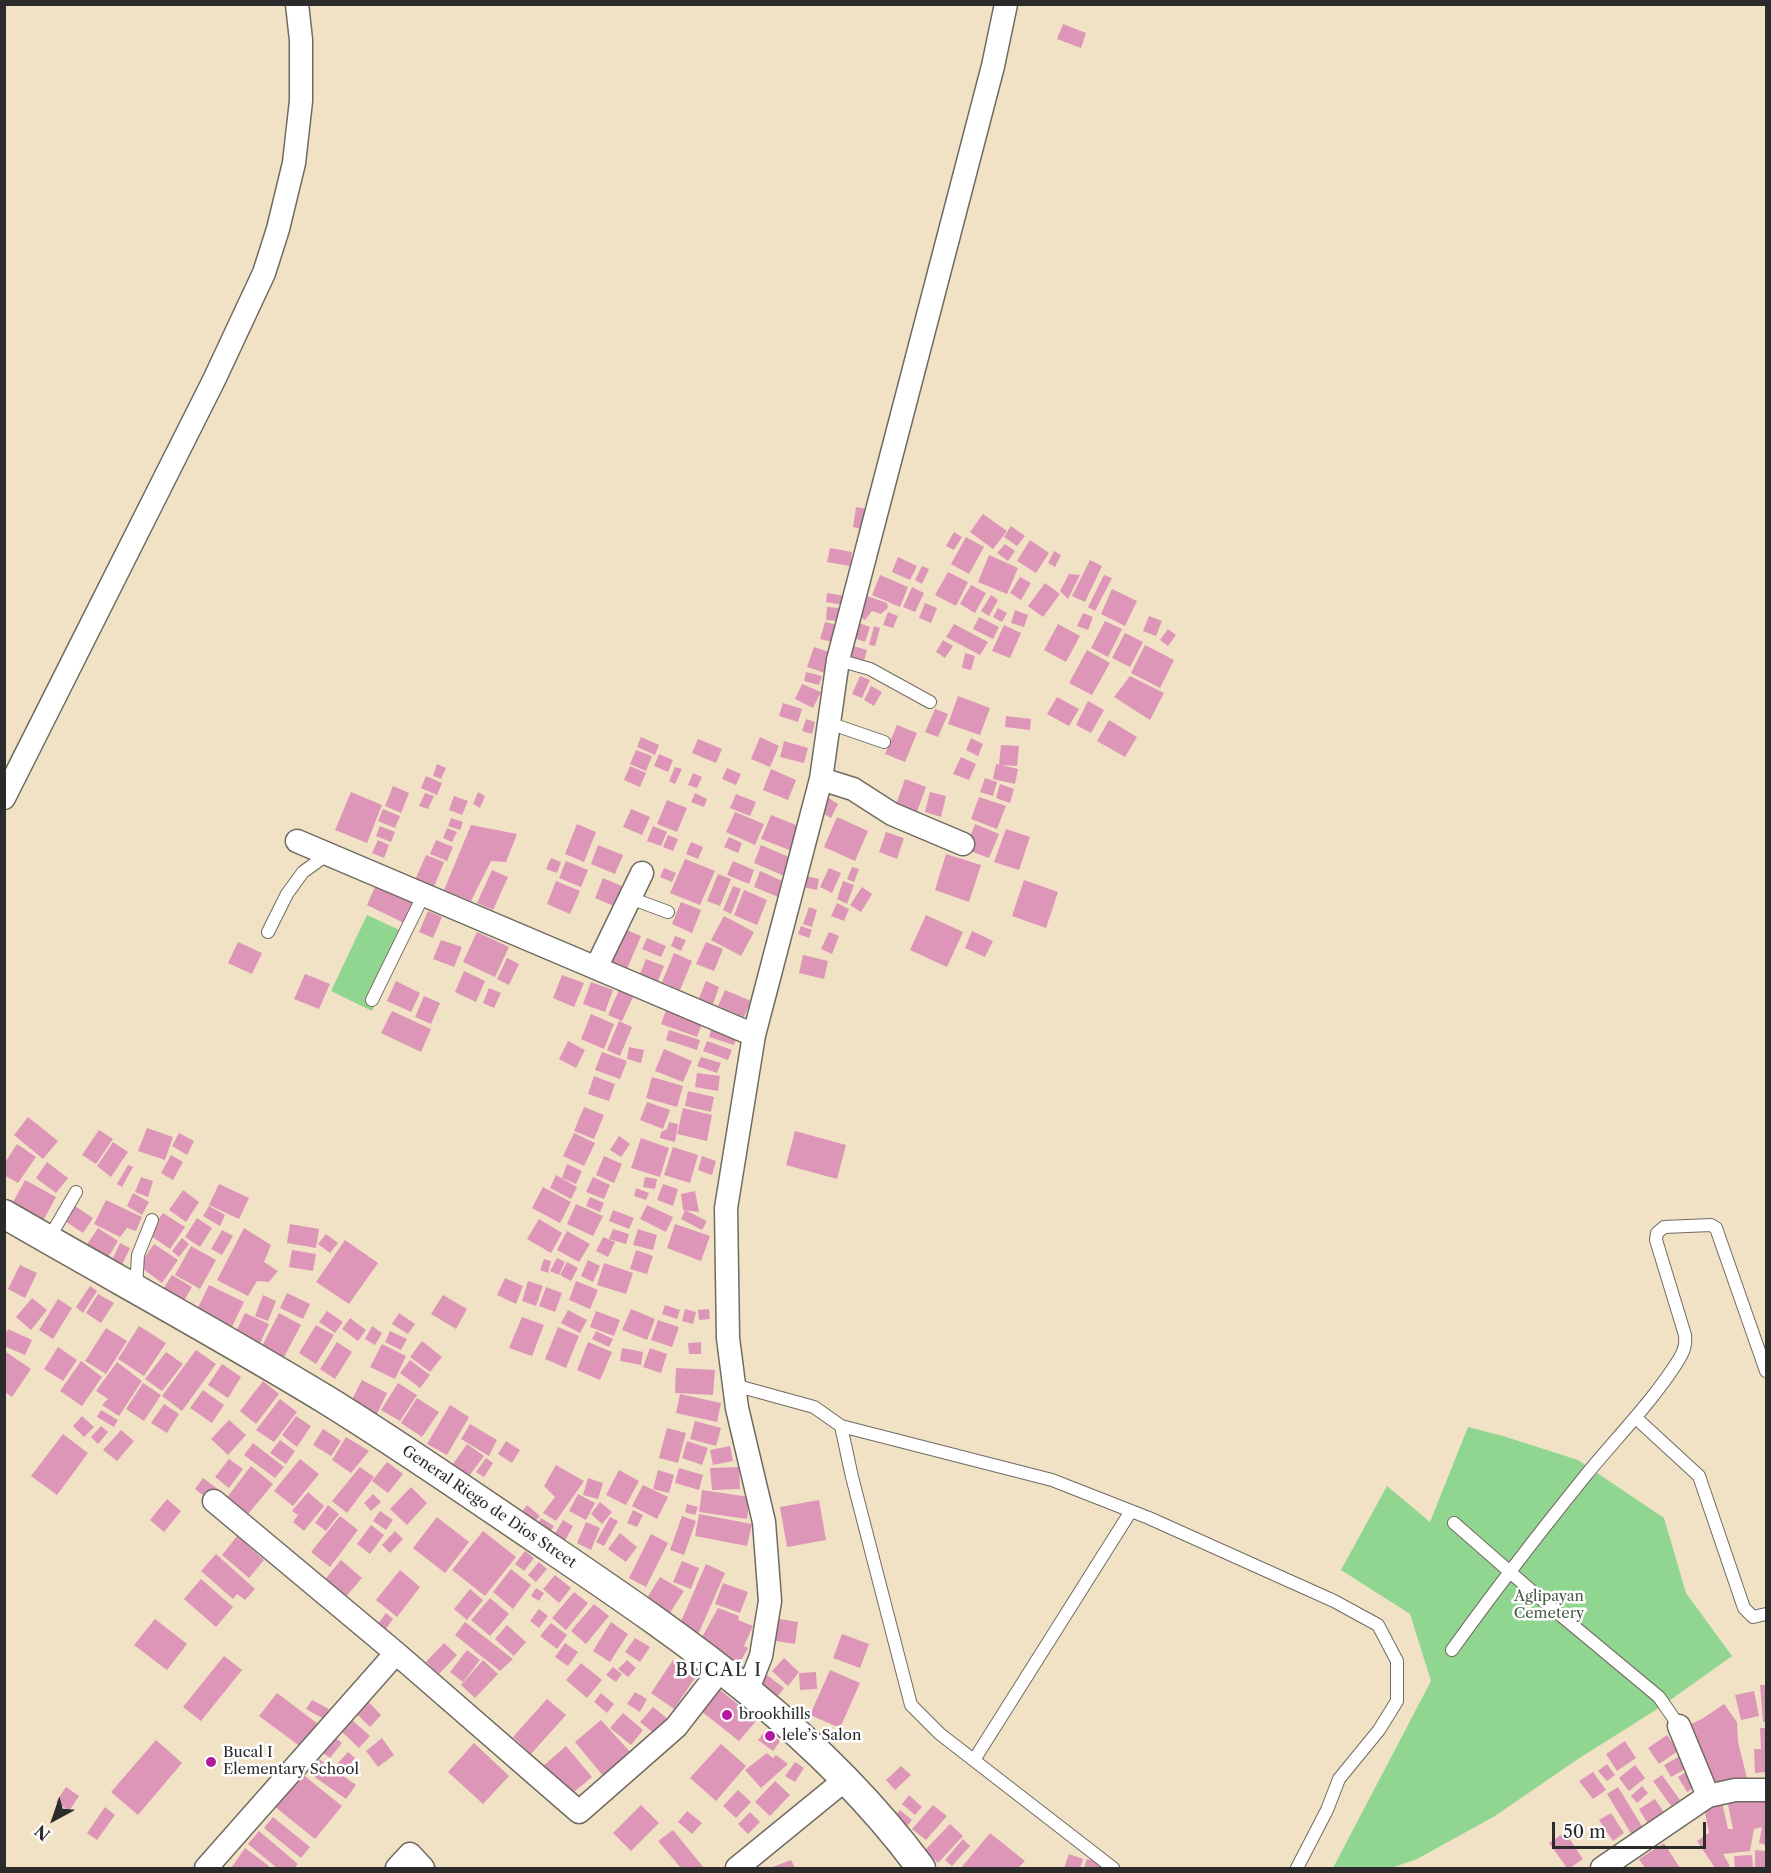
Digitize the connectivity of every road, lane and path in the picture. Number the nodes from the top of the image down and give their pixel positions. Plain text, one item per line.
1 (297, 4) edge
2 (1006, 4) edge
3 (838, 660) junction
4 (930, 702) dead end
5 (829, 723) junction
6 (884, 742) dead end
7 (821, 779) junction
8 (4, 798) edge
9 (297, 841) dead end
10 (963, 844) dead end
11 (328, 854) junction
12 (642, 873) dead end
13 (424, 894) junction
14 (630, 898) junction
15 (668, 912) dead end
16 (268, 932) dead end
17 (596, 968) junction
18 (372, 1000) dead end
19 (754, 1035) junction
20 (76, 1192) dead end
21 (4, 1214) edge
22 (152, 1220) dead end
23 (48, 1240) junction
24 (136, 1290) junction
25 (1767, 1371) edge
26 (734, 1386) junction
27 (1635, 1418) junction
28 (842, 1426) junction
29 (214, 1501) dead end
30 (1131, 1511) junction
31 (1454, 1523) dead end
32 (1510, 1571) junction
33 (1767, 1614) edge
34 (1452, 1650) dead end
35 (396, 1653) junction
36 (722, 1669) junction
37 (748, 1689) junction
38 (1679, 1726) joint
39 (974, 1760) junction
40 (846, 1779) junction
41 (1767, 1790) edge
42 (1708, 1796) junction
43 (206, 1869) edge
44 (397, 1869) edge
45 (423, 1869) edge
46 (737, 1869) edge
47 (921, 1869) edge
48 (1113, 1869) edge
49 (1297, 1869) edge
50 (1602, 1869) edge

1 - 8 street
2 - 3 street
3 - 4 lane
3 - 5 street
5 - 6 lane
5 - 7 street
7 - 10 street
7 - 19 street
9 - 11 street
11 - 13 street
11 - 16 lane
12 - 14 street
13 - 17 street
13 - 18 lane
14 - 15 lane
14 - 17 street
17 - 19 street
19 - 26 street
20 - 23 lane
21 - 23 street, General Riego de Dios Street
22 - 24 lane
23 - 24 street, General Riego de Dios Street
24 - 36 street, General Riego de Dios Street
25 - 27 lane
26 - 28 lane
26 - 37 street
27 - 32 lane
27 - 33 lane
28 - 30 lane
28 - 39 lane
29 - 35 street
30 - 39 lane
30 - 49 lane
31 - 32 lane
32 - 34 lane
32 - 38 lane
35 - 36 street
35 - 43 street
36 - 37 street, General Riego de Dios Street
37 - 40 street, General Riego de Dios Street
38 - 42 street
39 - 48 lane
40 - 46 street
40 - 47 street, General Riego de Dios Street
41 - 42 street
42 - 50 street
44 - 45 street

